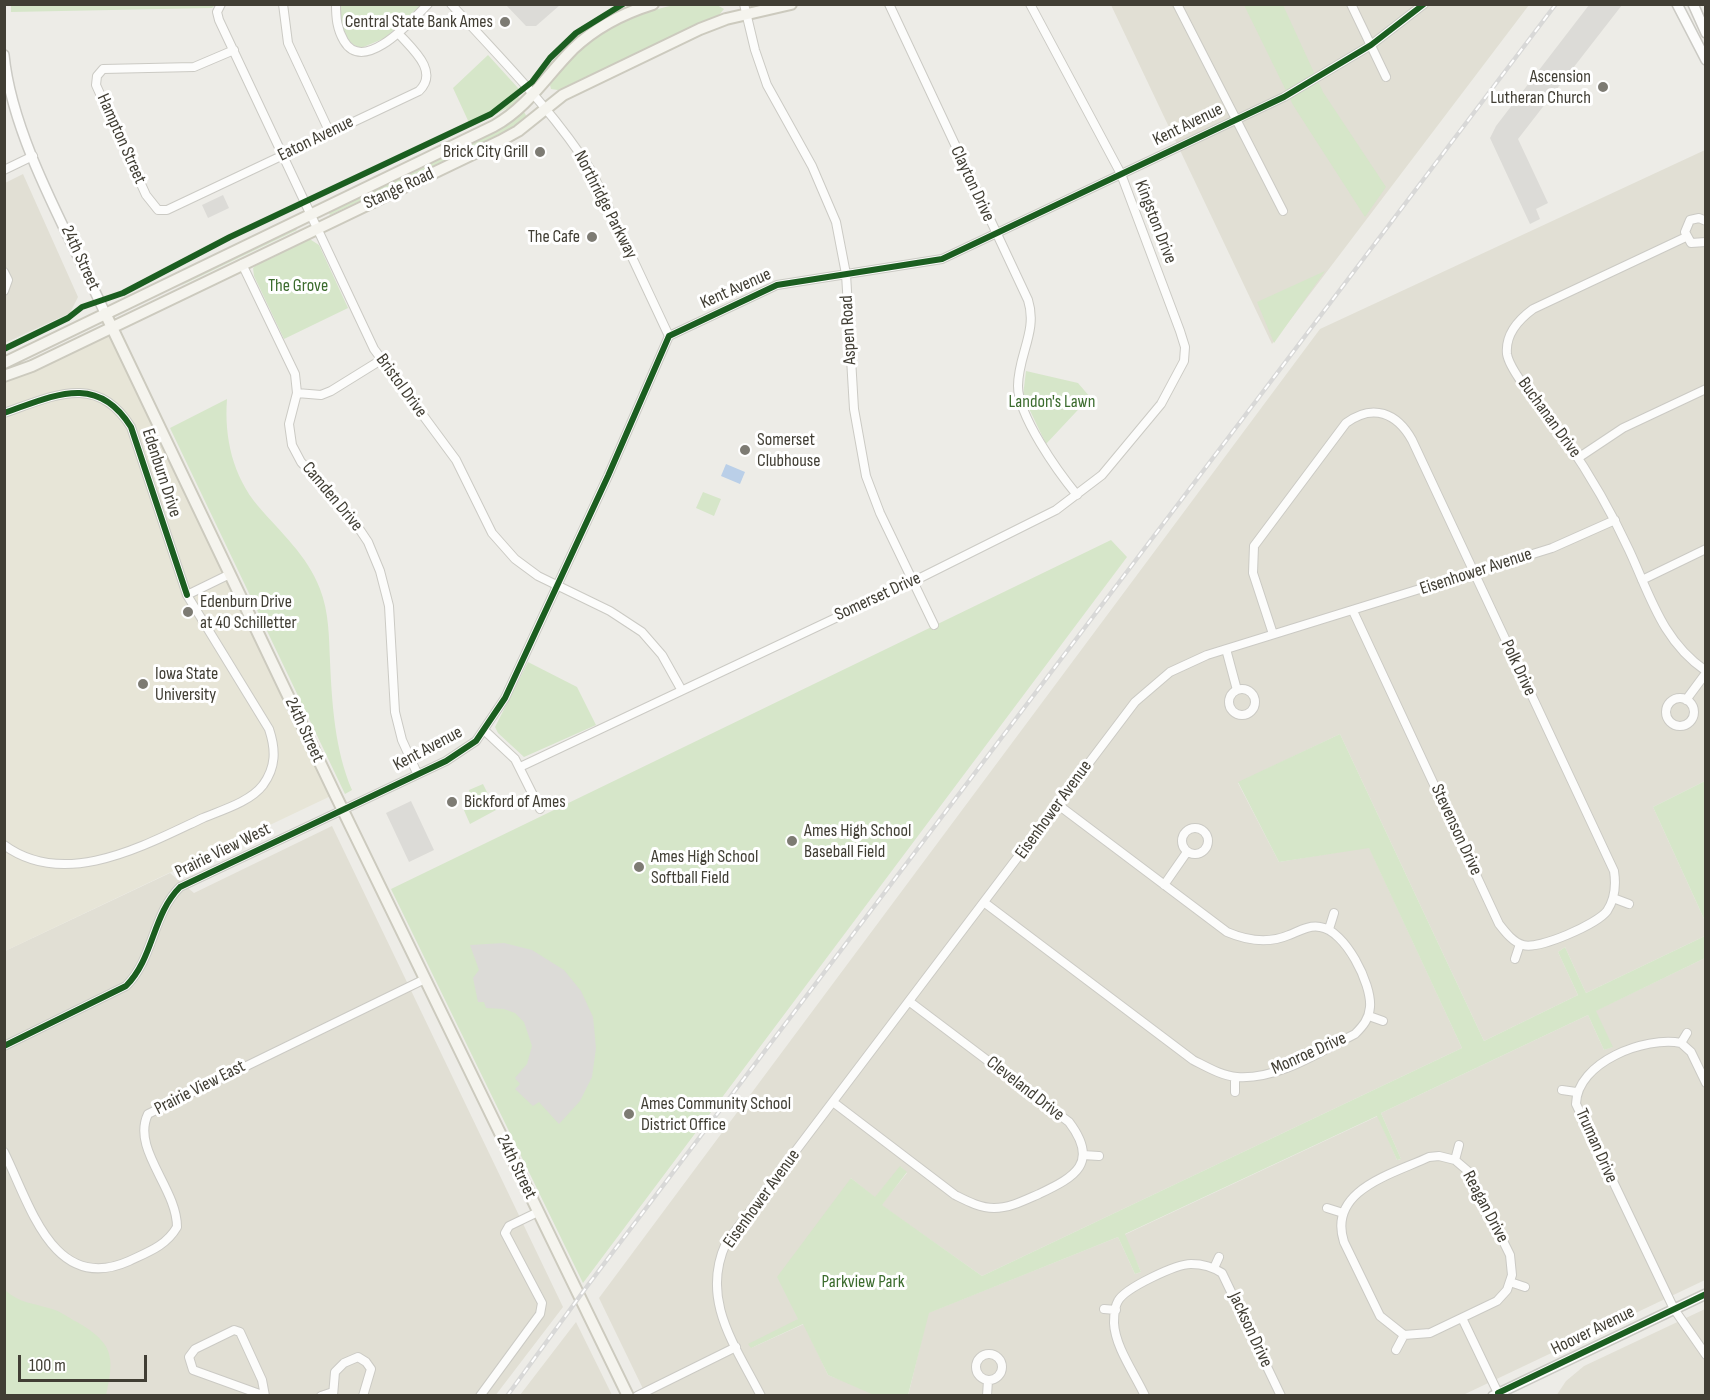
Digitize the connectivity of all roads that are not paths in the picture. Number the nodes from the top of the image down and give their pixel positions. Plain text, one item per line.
1 (221, 4) edge
2 (283, 4) edge
3 (336, 4) edge
4 (428, 4) edge
5 (451, 4) edge
6 (653, 4) edge
7 (791, 4) edge
8 (889, 4) edge
9 (1030, 4) edge
10 (1178, 4) edge
11 (1351, 4) edge
12 (1424, 4) edge
13 (1691, 4) edge
14 (1678, 7) edge
15 (745, 10) edge
16 (398, 33) junction
17 (1706, 33) edge
18 (1371, 45) junction
19 (234, 50) junction
20 (4, 55) edge
21 (1706, 60) edge
22 (1386, 76) dead end
23 (534, 96) junction
24 (545, 109) junction
25 (1234, 119) junction
26 (330, 133) junction
27 (283, 155) junction
28 (33, 156) junction
29 (4, 170) edge
30 (1121, 174) junction
31 (150, 202) joint
32 (1283, 211) dead end
33 (310, 214) junction
34 (1706, 220) edge
35 (316, 228) junction
36 (995, 234) junction
37 (1686, 237) junction
38 (1706, 242) edge
39 (242, 264) junction
40 (4, 272) edge
41 (846, 274) junction
42 (4, 291) edge
43 (105, 313) junction
44 (112, 327) junction
45 (669, 336) junction
46 (381, 360) junction
47 (1184, 361) joint
48 (4, 363) edge
49 (4, 376) edge
50 (1706, 389) edge
51 (297, 393) junction
52 (4, 413) edge
53 (1578, 458) junction
54 (1077, 495) junction
55 (1615, 520) junction
56 (1706, 549) edge
57 (1472, 573) junction
58 (230, 574) junction
59 (1642, 580) junction
60 (914, 581) junction
61 (559, 585) junction
62 (187, 595) junction
63 (1353, 611) junction
64 (934, 625) dead end
65 (1273, 634) junction
66 (1226, 649) junction
67 (1706, 672) edge
68 (681, 689) junction
69 (1237, 690) dead end
70 (1686, 700) dead end
71 (484, 730) junction
72 (520, 767) junction
73 (417, 773) junction
74 (1058, 804) junction
75 (540, 809) dead end
76 (342, 810) junction
77 (4, 844) edge
78 (1187, 852) dead end
79 (1164, 885) junction
80 (1613, 898) junction
81 (985, 903) junction
82 (1629, 904) dead end
83 (1334, 913) dead end
84 (1329, 929) junction
85 (1520, 944) junction
86 (1515, 959) dead end
87 (425, 979) junction
88 (910, 1002) junction
89 (1369, 1016) junction
90 (1383, 1021) dead end
91 (1687, 1033) dead end
92 (1681, 1043) junction
93 (4, 1046) edge
94 (1235, 1077) junction
95 (1706, 1083) edge
96 (1562, 1090) dead end
97 (1235, 1092) dead end
98 (1576, 1092) junction
99 (833, 1102) junction
100 (1459, 1145) dead end
101 (4, 1152) edge
102 (1083, 1155) junction
103 (1099, 1156) dead end
104 (1455, 1160) junction
105 (1327, 1208) dead end
106 (538, 1212) junction
107 (1342, 1213) junction
108 (1219, 1257) dead end
109 (1214, 1268) junction
110 (1510, 1282) junction
111 (1525, 1287) dead end
112 (1706, 1294) edge
113 (1104, 1309) dead end
114 (1116, 1310) junction
115 (1674, 1310) junction
116 (1462, 1318) junction
117 (1404, 1335) junction
118 (736, 1347) junction
119 (1396, 1350) dead end
120 (1706, 1355) edge
121 (988, 1380) dead end
122 (333, 1394) edge
123 (265, 1395) edge
124 (321, 1395) edge
125 (363, 1395) edge
126 (480, 1395) edge
127 (628, 1395) edge
128 (637, 1395) edge
129 (761, 1395) edge
130 (987, 1395) edge
131 (1145, 1395) edge
132 (1281, 1395) edge
133 (1497, 1395) edge

1 - 19 street, Bristol Drive
2 - 26 street
3 - 16 street
4 - 16 street
5 - 23 street, Northridge Parkway
6 - 23 main road, Stange Road
7 - 15 main road, Stange Road
8 - 36 street, Clayton Drive
9 - 30 street, Kingston Drive
10 - 25 street
11 - 18 street
12 - 18 street, Kent Avenue
13 - 14 street
13 - 17 street
14 - 21 street
15 - 24 main road, Stange Road
15 - 41 street, Aspen Road
16 - 26 street, Eaton Avenue
18 - 22 street
18 - 25 street, Kent Avenue
19 - 27 street, Bristol Drive
19 - 31 street, Hampton Street
20 - 28 street, 24th Street
23 - 24 street, Northridge Parkway
23 - 33 main road, Stange Road
24 - 35 main road, Stange Road
24 - 45 street, Northridge Parkway
25 - 30 street, Kent Avenue
25 - 32 street
26 - 27 street, Eaton Avenue
27 - 31 street, Eaton Avenue
27 - 33 street, Bristol Drive
28 - 29 street
28 - 43 street, 24th Street
30 - 36 street, Kent Avenue
30 - 47 street, Kingston Drive
33 - 35 street, Bristol Drive
33 - 43 main road, Stange Road
34 - 37 street, Buchanan Drive
35 - 39 main road, Stange Road
35 - 46 street, Bristol Drive
36 - 41 street, Kent Avenue
36 - 54 street, Clayton Drive
37 - 38 street
37 - 53 street, Buchanan Drive
39 - 44 main road, Stange Road
39 - 51 street, Camden Drive
40 - 42 street
41 - 45 street, Kent Avenue
41 - 60 street, Aspen Road
43 - 44 main road, 24th Street
43 - 48 main road, Stange Road
44 - 49 main road, Stange Road
44 - 58 main road, 24th Street
45 - 61 street, Kent Avenue
46 - 51 street
46 - 61 street, Bristol Drive
47 - 54 street, Somerset Drive
50 - 53 street
51 - 73 street, Camden Drive
52 - 62 street, Edenburn Drive
53 - 55 street, Buchanan Drive
54 - 60 street, Somerset Drive
55 - 57 street, Eisenhower Avenue
55 - 59 street, Buchanan Drive
56 - 59 street
57 - 63 street, Eisenhower Avenue
57 - 65 street, Polk Drive
57 - 80 street, Polk Drive
58 - 62 street
58 - 76 main road, 24th Street
59 - 67 street, Buchanan Drive
60 - 64 street, Aspen Road
60 - 68 street, Somerset Drive
61 - 68 street, Bristol Drive
61 - 71 street, Kent Avenue
62 - 77 street, Edenburn Drive
63 - 65 street, Eisenhower Avenue
63 - 85 street, Stevenson Drive
65 - 66 street, Eisenhower Avenue
66 - 69 street
66 - 74 street, Eisenhower Avenue
67 - 70 street
68 - 72 street, Somerset Drive
71 - 72 street
71 - 73 street, Kent Avenue
72 - 75 street
73 - 76 street, Kent Avenue
74 - 79 street
74 - 81 street, Eisenhower Avenue
76 - 87 main road, 24th Street
76 - 93 street, Prairie View West
78 - 79 street
79 - 84 street
80 - 82 street
80 - 85 street
81 - 88 street, Eisenhower Avenue
81 - 94 street, Monroe Drive
83 - 84 street
84 - 89 street
85 - 86 street
87 - 101 street, Prairie View East
87 - 106 main road, 24th Street
88 - 99 street, Eisenhower Avenue
88 - 102 street, Cleveland Drive
89 - 90 street
89 - 94 street, Monroe Drive
91 - 92 street
92 - 95 street
92 - 98 street, Truman Drive
94 - 97 street
96 - 98 street
98 - 115 street, Truman Drive
99 - 102 street
99 - 118 street, Eisenhower Avenue
100 - 104 street
102 - 103 street
104 - 107 street, Reagan Drive
104 - 110 street, Reagan Drive
105 - 107 street
106 - 126 street
106 - 127 main road, 24th Street
107 - 117 street
108 - 109 street
109 - 114 street
109 - 132 street, Jackson Drive
110 - 111 street
110 - 116 street
112 - 115 street, Hoover Avenue
113 - 114 street
114 - 131 street
115 - 120 street, Truman Drive
115 - 133 street, Hoover Avenue
116 - 117 street
116 - 133 street
117 - 119 street
118 - 128 street
118 - 129 street, Eisenhower Avenue
121 - 130 street
122 - 124 street
122 - 125 street
123 - 123 street

